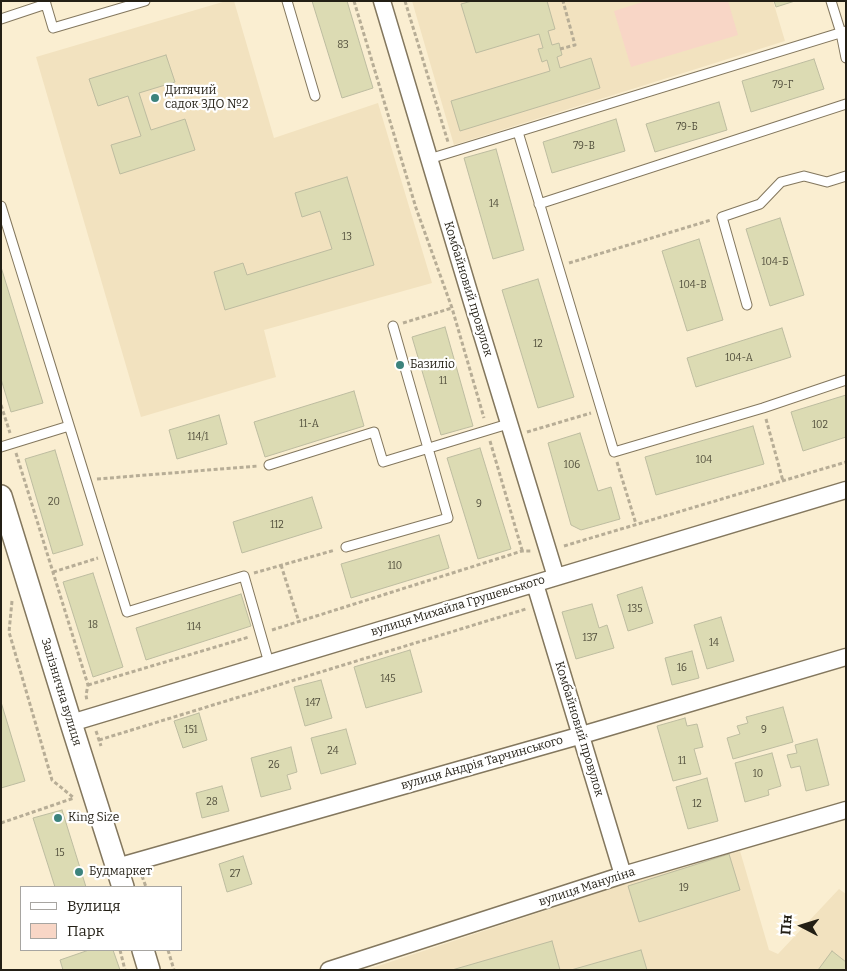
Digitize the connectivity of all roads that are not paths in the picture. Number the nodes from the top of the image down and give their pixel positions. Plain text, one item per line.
1 (145, 1) edge
2 (287, 1) edge
3 (382, 1) edge
4 (831, 1) edge
5 (46, 3) edge
6 (1, 19) edge
7 (843, 32) edge
8 (846, 58) edge
9 (315, 96) dead end
10 (846, 104) edge
11 (518, 132) junction
12 (429, 159) junction
13 (846, 176) edge
14 (539, 204) junction
15 (1, 206) edge
16 (6, 236) edge
17 (747, 305) dead end
18 (393, 326) road end
19 (846, 380) edge
20 (69, 426) junction
21 (510, 430) junction
22 (1, 447) edge
23 (429, 448) junction
24 (269, 465) road end
25 (846, 490) edge
26 (1, 496) edge
27 (346, 546) road end
28 (556, 577) junction
29 (535, 584) junction
30 (846, 657) edge
31 (269, 663) junction
32 (71, 723) junction
33 (582, 736) junction
34 (846, 810) edge
35 (117, 867) junction
36 (623, 875) junction
37 (123, 886) edge
38 (142, 951) edge
39 (149, 970) edge
40 (329, 970) edge

1 - 5 lane
2 - 9 lane
3 - 12 street, Комбайновий провулок
4 - 7 lane
5 - 6 lane
7 - 8 lane
7 - 11 lane
10 - 14 lane
11 - 12 lane
11 - 14 lane
12 - 21 street, Комбайновий провулок
13 - 17 lane
14 - 19 lane
15 - 16 lane
16 - 20 lane
18 - 23 lane
20 - 22 lane
20 - 31 lane
21 - 23 lane
21 - 28 street, Комбайновий провулок
23 - 24 lane
23 - 27 lane
25 - 28 street, вулиця Михайла Грушевського
26 - 32 street, Залізнична вулиця
28 - 29 street, вулиця Михайла Грушевського
29 - 31 street, вулиця Михайла Грушевського
29 - 33 street, Комбайновий провулок
30 - 33 street, вулиця Андрія Тарчинського
31 - 32 street, вулиця Михайла Грушевського
32 - 35 street, Залізнична вулиця
33 - 35 street, вулиця Андрія Тарчинського
33 - 36 street, Комбайновий провулок
34 - 36 street, вулиця Мануліна
35 - 37 street, Залізнична вулиця
36 - 40 street, вулиця Мануліна
38 - 39 street

